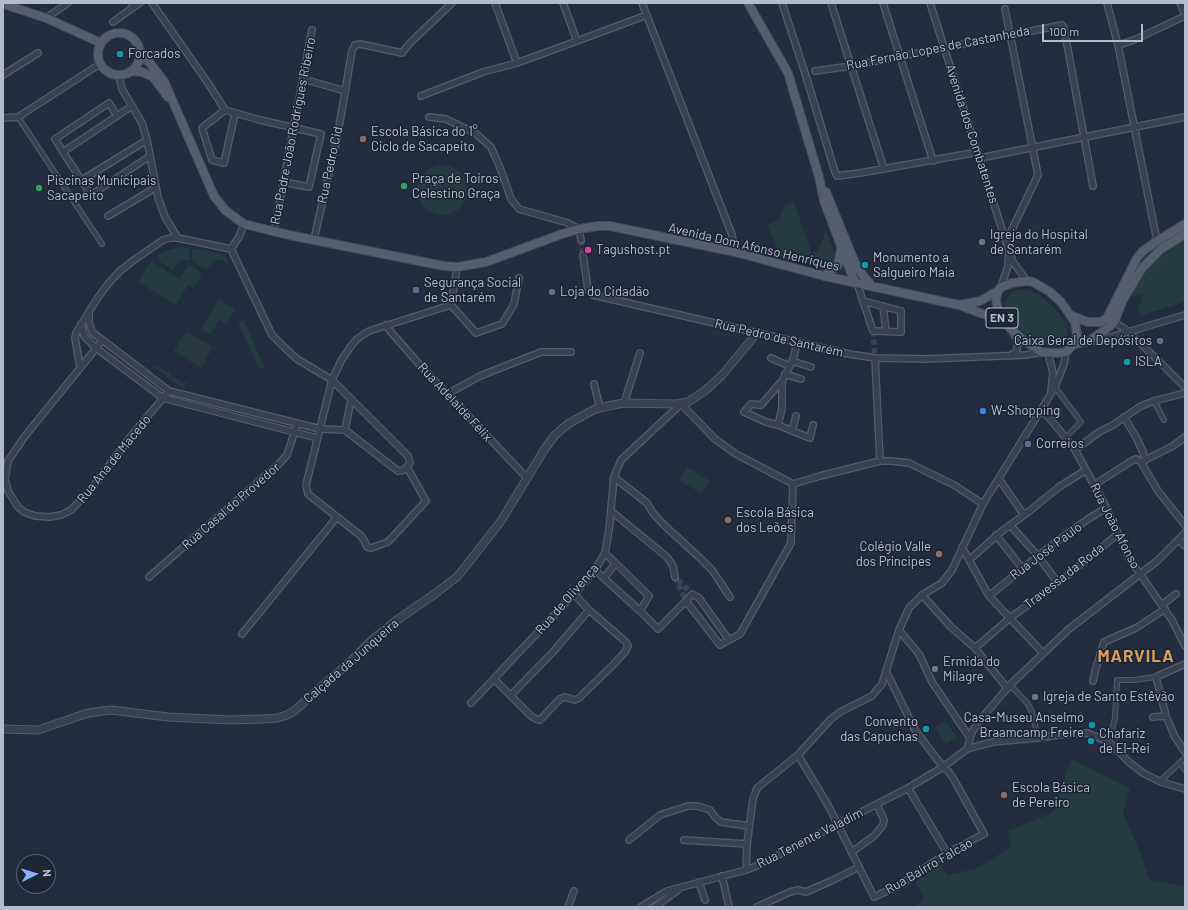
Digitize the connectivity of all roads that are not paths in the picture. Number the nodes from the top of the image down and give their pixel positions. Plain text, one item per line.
1 (68, 3) edge
2 (152, 3) edge
3 (452, 3) edge
4 (495, 3) edge
5 (563, 3) edge
6 (642, 3) edge
7 (748, 3) edge
8 (782, 3) edge
9 (831, 3) edge
10 (882, 3) edge
11 (930, 3) edge
12 (1102, 3) edge
13 (1107, 3) edge
14 (1180, 3) edge
15 (4, 4) edge
16 (136, 4) edge
17 (1005, 9) dead end
18 (1110, 12) junction
19 (647, 15) junction
20 (1185, 15) edge
21 (46, 18) junction
22 (113, 22) dead end
23 (312, 30) dead end
24 (1011, 35) junction
25 (577, 41) junction
26 (101, 43) junction
27 (1118, 45) junction
28 (944, 48) junction
29 (38, 53) dead end
30 (140, 56) junction
31 (899, 56) junction
32 (516, 63) junction
33 (100, 64) junction
34 (851, 66) junction
35 (133, 71) junction
36 (815, 71) dead end
37 (3, 75) edge
38 (119, 76) junction
39 (303, 79) junction
40 (345, 91) junction
41 (421, 96) dead end
42 (173, 102) junction
43 (132, 106) junction
44 (225, 110) junction
45 (235, 114) junction
46 (117, 116) junction
47 (18, 117) junction
48 (429, 117) dead end
49 (3, 118) edge
50 (1185, 118) edge
51 (294, 127) junction
52 (1134, 128) junction
53 (1085, 138) junction
54 (147, 140) junction
55 (1033, 148) junction
56 (63, 152) junction
57 (979, 155) junction
58 (150, 156) junction
59 (933, 161) junction
60 (884, 169) junction
61 (819, 177) junction
62 (82, 180) junction
63 (283, 182) junction
64 (1093, 186) dead end
65 (155, 188) junction
66 (108, 216) dead end
67 (244, 224) junction
68 (1185, 224) edge
69 (579, 229) junction
70 (274, 232) junction
71 (1185, 234) edge
72 (178, 238) junction
73 (314, 239) junction
74 (581, 240) tunnel mouth
75 (1157, 241) junction
76 (1006, 242) junction
77 (102, 244) dead end
78 (841, 246) junction
79 (231, 249) junction
80 (1009, 250) junction
81 (735, 252) junction
82 (583, 255) tunnel mouth
83 (457, 267) junction
84 (824, 276) junction
85 (519, 278) dead end
86 (1027, 281) junction
87 (856, 283) junction
88 (874, 287) junction
89 (1000, 289) junction
90 (863, 301) junction
91 (451, 305) junction
92 (883, 306) junction
93 (959, 306) junction
94 (89, 313) junction
95 (1185, 315) edge
96 (1072, 316) junction
97 (1002, 319) junction
98 (1114, 322) junction
99 (81, 324) junction
100 (386, 325) junction
101 (1011, 330) junction
102 (886, 331) junction
103 (1128, 331) junction
104 (757, 333) junction
105 (102, 341) junction
106 (1089, 341) junction
107 (797, 343) junction
108 (1074, 344) junction
109 (96, 348) junction
110 (571, 352) dead end
111 (1044, 352) junction
112 (1066, 352) junction
113 (640, 353) dead end
114 (1010, 356) junction
115 (771, 358) dead end
116 (875, 358) junction
117 (791, 364) junction
118 (80, 367) junction
119 (811, 367) dead end
120 (786, 374) junction
121 (801, 379) dead end
122 (332, 380) junction
123 (782, 381) junction
124 (594, 384) dead end
125 (1055, 386) junction
126 (1185, 387) edge
127 (169, 391) junction
128 (1185, 393) edge
129 (447, 394) junction
130 (1050, 395) junction
131 (163, 398) junction
132 (351, 400) junction
133 (1154, 401) junction
134 (624, 404) junction
135 (681, 404) junction
136 (600, 408) junction
137 (1041, 410) junction
138 (796, 416) dead end
139 (1124, 417) junction
140 (1164, 420) dead end
141 (297, 424) junction
142 (778, 425) junction
143 (813, 425) dead end
144 (320, 429) junction
145 (345, 430) junction
146 (792, 431) junction
147 (295, 432) junction
148 (1066, 437) junction
149 (1185, 437) edge
150 (317, 438) junction
151 (1075, 450) junction
152 (1143, 461) junction
153 (880, 462) junction
154 (407, 467) junction
155 (1086, 470) junction
156 (614, 476) junction
157 (527, 478) junction
158 (999, 479) junction
159 (793, 484) junction
160 (1094, 485) junction
161 (983, 504) junction
162 (1106, 508) junction
163 (611, 511) junction
164 (1024, 515) junction
165 (337, 517) junction
166 (1010, 525) junction
167 (1185, 526) edge
168 (1185, 533) edge
169 (1118, 534) junction
170 (996, 535) junction
171 (1179, 540) junction
172 (1185, 546) edge
173 (962, 547) junction
174 (605, 553) junction
175 (1038, 556) junction
176 (969, 560) junction
177 (615, 564) junction
178 (1022, 568) junction
179 (595, 570) junction
180 (1140, 575) junction
181 (675, 577) tunnel mouth
182 (149, 578) dead end
183 (604, 578) junction
184 (1058, 583) junction
185 (574, 594) junction
186 (1176, 594) dead end
187 (922, 595) junction
188 (730, 596) dead end
189 (989, 596) junction
190 (686, 601) junction
191 (1163, 607) junction
192 (589, 610) junction
193 (640, 611) junction
194 (1010, 618) junction
195 (899, 630) junction
196 (242, 634) dead end
197 (729, 640) junction
198 (1184, 643) edge
199 (975, 648) junction
200 (1043, 653) junction
201 (1185, 664) edge
202 (886, 670) junction
203 (1156, 677) junction
204 (494, 679) junction
205 (1093, 682) dead end
206 (1008, 687) junction
207 (511, 695) junction
208 (471, 703) dead end
209 (1166, 716) junction
210 (1153, 717) dead end
211 (3, 729) edge
212 (970, 738) junction
213 (1037, 738) junction
214 (1109, 742) junction
215 (967, 750) junction
216 (1185, 752) edge
217 (798, 755) junction
218 (1185, 758) edge
219 (1180, 763) junction
220 (943, 767) junction
221 (1185, 770) edge
222 (1159, 782) junction
223 (908, 788) junction
224 (1185, 790) edge
225 (877, 805) junction
226 (838, 825) junction
227 (749, 826) junction
228 (629, 840) dead end
229 (684, 840) dead end
230 (747, 844) junction
231 (852, 852) junction
232 (947, 853) junction
233 (859, 868) junction
234 (746, 870) junction
235 (722, 876) junction
236 (699, 882) junction
237 (686, 886) junction
238 (574, 891) dead end
239 (704, 900) dead end
240 (662, 902) junction
241 (642, 906) edge
242 (568, 907) edge
243 (655, 907) edge
244 (667, 907) edge
245 (729, 907) edge
246 (757, 907) edge

1 - 21 street
2 - 44 street
3 - 40 street, Rua Pedro Cid
4 - 32 street
5 - 25 street
6 - 19 street
7 - 61 main road
8 - 60 street
9 - 34 street
10 - 31 street
11 - 28 street, Avenida dos Combatentes
12 - 18 street
13 - 18 street
14 - 20 street
15 - 21 main road
16 - 22 street
17 - 24 street
18 - 27 street
19 - 25 street
19 - 81 street
20 - 27 street
21 - 26 main road
23 - 39 street, Rua Padre João Rodrigues Ribeiro
24 - 28 street, Rua Fernão Lopes de Castanheda
24 - 53 street, Rua Fernão Lopes de Castanheda
24 - 55 street
25 - 32 street
26 - 30 main road
26 - 33 main road
27 - 52 street
28 - 31 street, Rua Fernão Lopes de Castanheda
28 - 57 street, Avenida dos Combatentes
29 - 37 street
30 - 35 main road
30 - 42 main road
31 - 34 street, Rua Fernão Lopes de Castanheda
31 - 59 street
32 - 41 street
33 - 38 main road
33 - 47 street
34 - 36 street, Rua Fernão Lopes de Castanheda
34 - 60 street
35 - 38 main road
35 - 42 main road
38 - 43 street
39 - 40 street
39 - 51 street, Rua Padre João Rodrigues Ribeiro
40 - 73 street, Rua Pedro Cid
42 - 67 main road
43 - 46 street
43 - 54 street
44 - 45 street
44 - 45 street
45 - 51 street
46 - 56 street
46 - 56 street
47 - 49 street
47 - 77 street
48 - 69 street
50 - 52 street
51 - 63 street, Rua Padre João Rodrigues Ribeiro
51 - 63 street
52 - 53 street
52 - 75 street
53 - 55 street
53 - 64 street
54 - 58 street
54 - 62 street
55 - 57 street
55 - 76 street
56 - 62 street
57 - 59 street
57 - 76 street, Avenida dos Combatentes
58 - 62 street
58 - 65 street
59 - 60 street
61 - 78 main road
61 - 88 main road
63 - 70 street, Rua Padre João Rodrigues Ribeiro
65 - 66 street
65 - 72 street
67 - 70 main road, Avenida Dom Afonso Henriques
67 - 79 street
68 - 75 main road
69 - 74 street
69 - 81 main road, Avenida Dom Afonso Henriques
69 - 83 main road, Avenida Dom Afonso Henriques
70 - 73 main road, Avenida Dom Afonso Henriques
71 - 98 main road
72 - 79 street
72 - 94 street
73 - 83 main road, Avenida Dom Afonso Henriques
75 - 96 main road
76 - 80 street, Avenida dos Combatentes
78 - 84 main road
78 - 87 main road
79 - 122 street
80 - 86 street, Avenida dos Combatentes
80 - 89 street
81 - 84 main road, Avenida Dom Afonso Henriques
82 - 104 street, Rua Pedro de Santarém
83 - 91 street
84 - 87 main road, Avenida Dom Afonso Henriques
85 - 91 street
86 - 89 main road, EN 3
86 - 96 main road
87 - 88 main road, Avenida Dom Afonso Henriques / EN 3
87 - 90 street
88 - 93 main road, Avenida Dom Afonso Henriques / EN 3
89 - 93 main road, Avenida Dom Afonso Henriques / EN 3
89 - 97 main road, EN 3
90 - 92 street
90 - 102 street
91 - 100 street
92 - 102 street
92 - 102 street
93 - 97 main road, Avenida Dom Afonso Henriques / EN 3
94 - 99 street
94 - 105 street
95 - 103 street
96 - 108 main road
97 - 101 main road, EN 3
98 - 103 street
98 - 106 main road
99 - 109 street
99 - 118 street
100 - 122 street
100 - 129 street, Rua Adelaide Félix
101 - 111 main road, EN 3
101 - 114 street
103 - 106 street
103 - 126 street
104 - 107 street, Rua Pedro de Santarém
104 - 135 street
105 - 109 street, Rua Ana de Macedo
105 - 127 street
106 - 108 main road
107 - 116 street, Rua Pedro de Santarém
107 - 117 street
108 - 112 main road
109 - 118 street, Rua Ana de Macedo
109 - 131 street
110 - 129 street
111 - 112 main road
111 - 114 street, Rua Pedro de Santarém
111 - 130 street
112 - 125 street
113 - 134 street
114 - 116 street, Rua Pedro de Santarém
115 - 117 street
116 - 153 street
117 - 119 street
117 - 120 street
118 - 131 street, Rua Ana de Macedo
120 - 121 street
120 - 123 street
122 - 132 street
122 - 144 street
123 - 142 street
123 - 142 street
124 - 136 street
125 - 130 street
125 - 148 street
127 - 131 street, Rua Ana de Macedo
127 - 141 street
128 - 133 street
129 - 157 street, Rua Adelaide Félix
130 - 137 street
131 - 147 street
132 - 145 street
132 - 154 street
133 - 139 street
133 - 140 street
134 - 135 street, Calçada da Junqueira
134 - 136 street, Calçada da Junqueira
135 - 156 street, Rua de Olivença
135 - 159 street
136 - 157 street, Calçada da Junqueira
137 - 148 street, Rua João Afonso
137 - 158 street
138 - 146 street
139 - 151 street
139 - 152 street
141 - 144 street
141 - 147 street, Rua Casal do Provedor
142 - 146 street
143 - 146 street
144 - 145 street
144 - 150 street
145 - 154 street
147 - 150 street
147 - 182 street, Rua Casal do Provedor
148 - 151 street, Rua João Afonso
149 - 152 street
150 - 165 street
151 - 155 street, Rua João Afonso
152 - 160 street
152 - 167 street
153 - 159 street
153 - 161 street
154 - 165 street
155 - 160 street, Rua João Afonso
155 - 164 street
156 - 163 street, Rua de Olivença
156 - 188 street
157 - 211 street, Calçada da Junqueira
158 - 161 street
158 - 164 street
159 - 197 street
160 - 162 street, Rua João Afonso
161 - 173 street
162 - 169 street, Rua João Afonso
162 - 175 street, Rua José Paulo
163 - 174 street, Rua de Olivença
163 - 181 street
164 - 166 street
165 - 196 street
166 - 170 street
166 - 175 street
168 - 171 street
169 - 180 street, Rua João Afonso
169 - 184 street, Travessa da Roda
170 - 176 street
170 - 178 street
171 - 172 street
171 - 180 street
173 - 176 street
173 - 187 street
174 - 177 street
174 - 179 street, Rua de Olivença
175 - 178 street, Rua José Paulo
175 - 184 street
176 - 189 street
177 - 183 street
177 - 193 street
178 - 189 street, Rua José Paulo
179 - 183 street
179 - 185 street, Rua de Olivença
180 - 191 street, Rua João Afonso
180 - 200 street
183 - 193 street
184 - 194 street, Travessa da Roda
185 - 192 street
185 - 204 street, Rua de Olivença
186 - 191 street
187 - 195 street
187 - 199 street
189 - 194 street
190 - 193 street
190 - 197 street
190 - 197 street
191 - 198 street, Rua João Afonso
191 - 205 street
192 - 207 street
192 - 207 street
194 - 199 street, Travessa da Roda
194 - 200 street
195 - 202 street
195 - 212 street
199 - 206 street
200 - 206 street
201 - 203 street
202 - 217 street
202 - 220 street
203 - 209 street
203 - 214 street
204 - 207 street
204 - 208 street, Rua de Olivença
206 - 212 street
206 - 213 street
209 - 210 street
209 - 216 street
212 - 215 street
213 - 214 street, Rua Tenente Valadim
213 - 215 street, Rua Tenente Valadim
214 - 222 street
215 - 220 street, Rua Tenente Valadim
217 - 226 street
217 - 227 street
218 - 219 street
219 - 221 street
219 - 222 street
220 - 223 street, Rua Tenente Valadim
220 - 232 street, Rua Bairro Falcão
222 - 224 street
223 - 225 street, Rua Tenente Valadim
223 - 232 street
225 - 226 street, Rua Tenente Valadim
225 - 231 street
226 - 231 street
226 - 234 street, Rua Tenente Valadim
227 - 228 street
227 - 230 street
229 - 230 street
230 - 234 street
231 - 233 street
232 - 233 street, Rua Bairro Falcão
233 - 246 street
234 - 235 street, Rua Tenente Valadim
235 - 236 street, Rua Tenente Valadim
235 - 245 street
236 - 237 street, Rua Tenente Valadim
236 - 239 street
237 - 240 street
237 - 241 street, Rua Tenente Valadim
238 - 242 street
240 - 243 street
240 - 244 street

